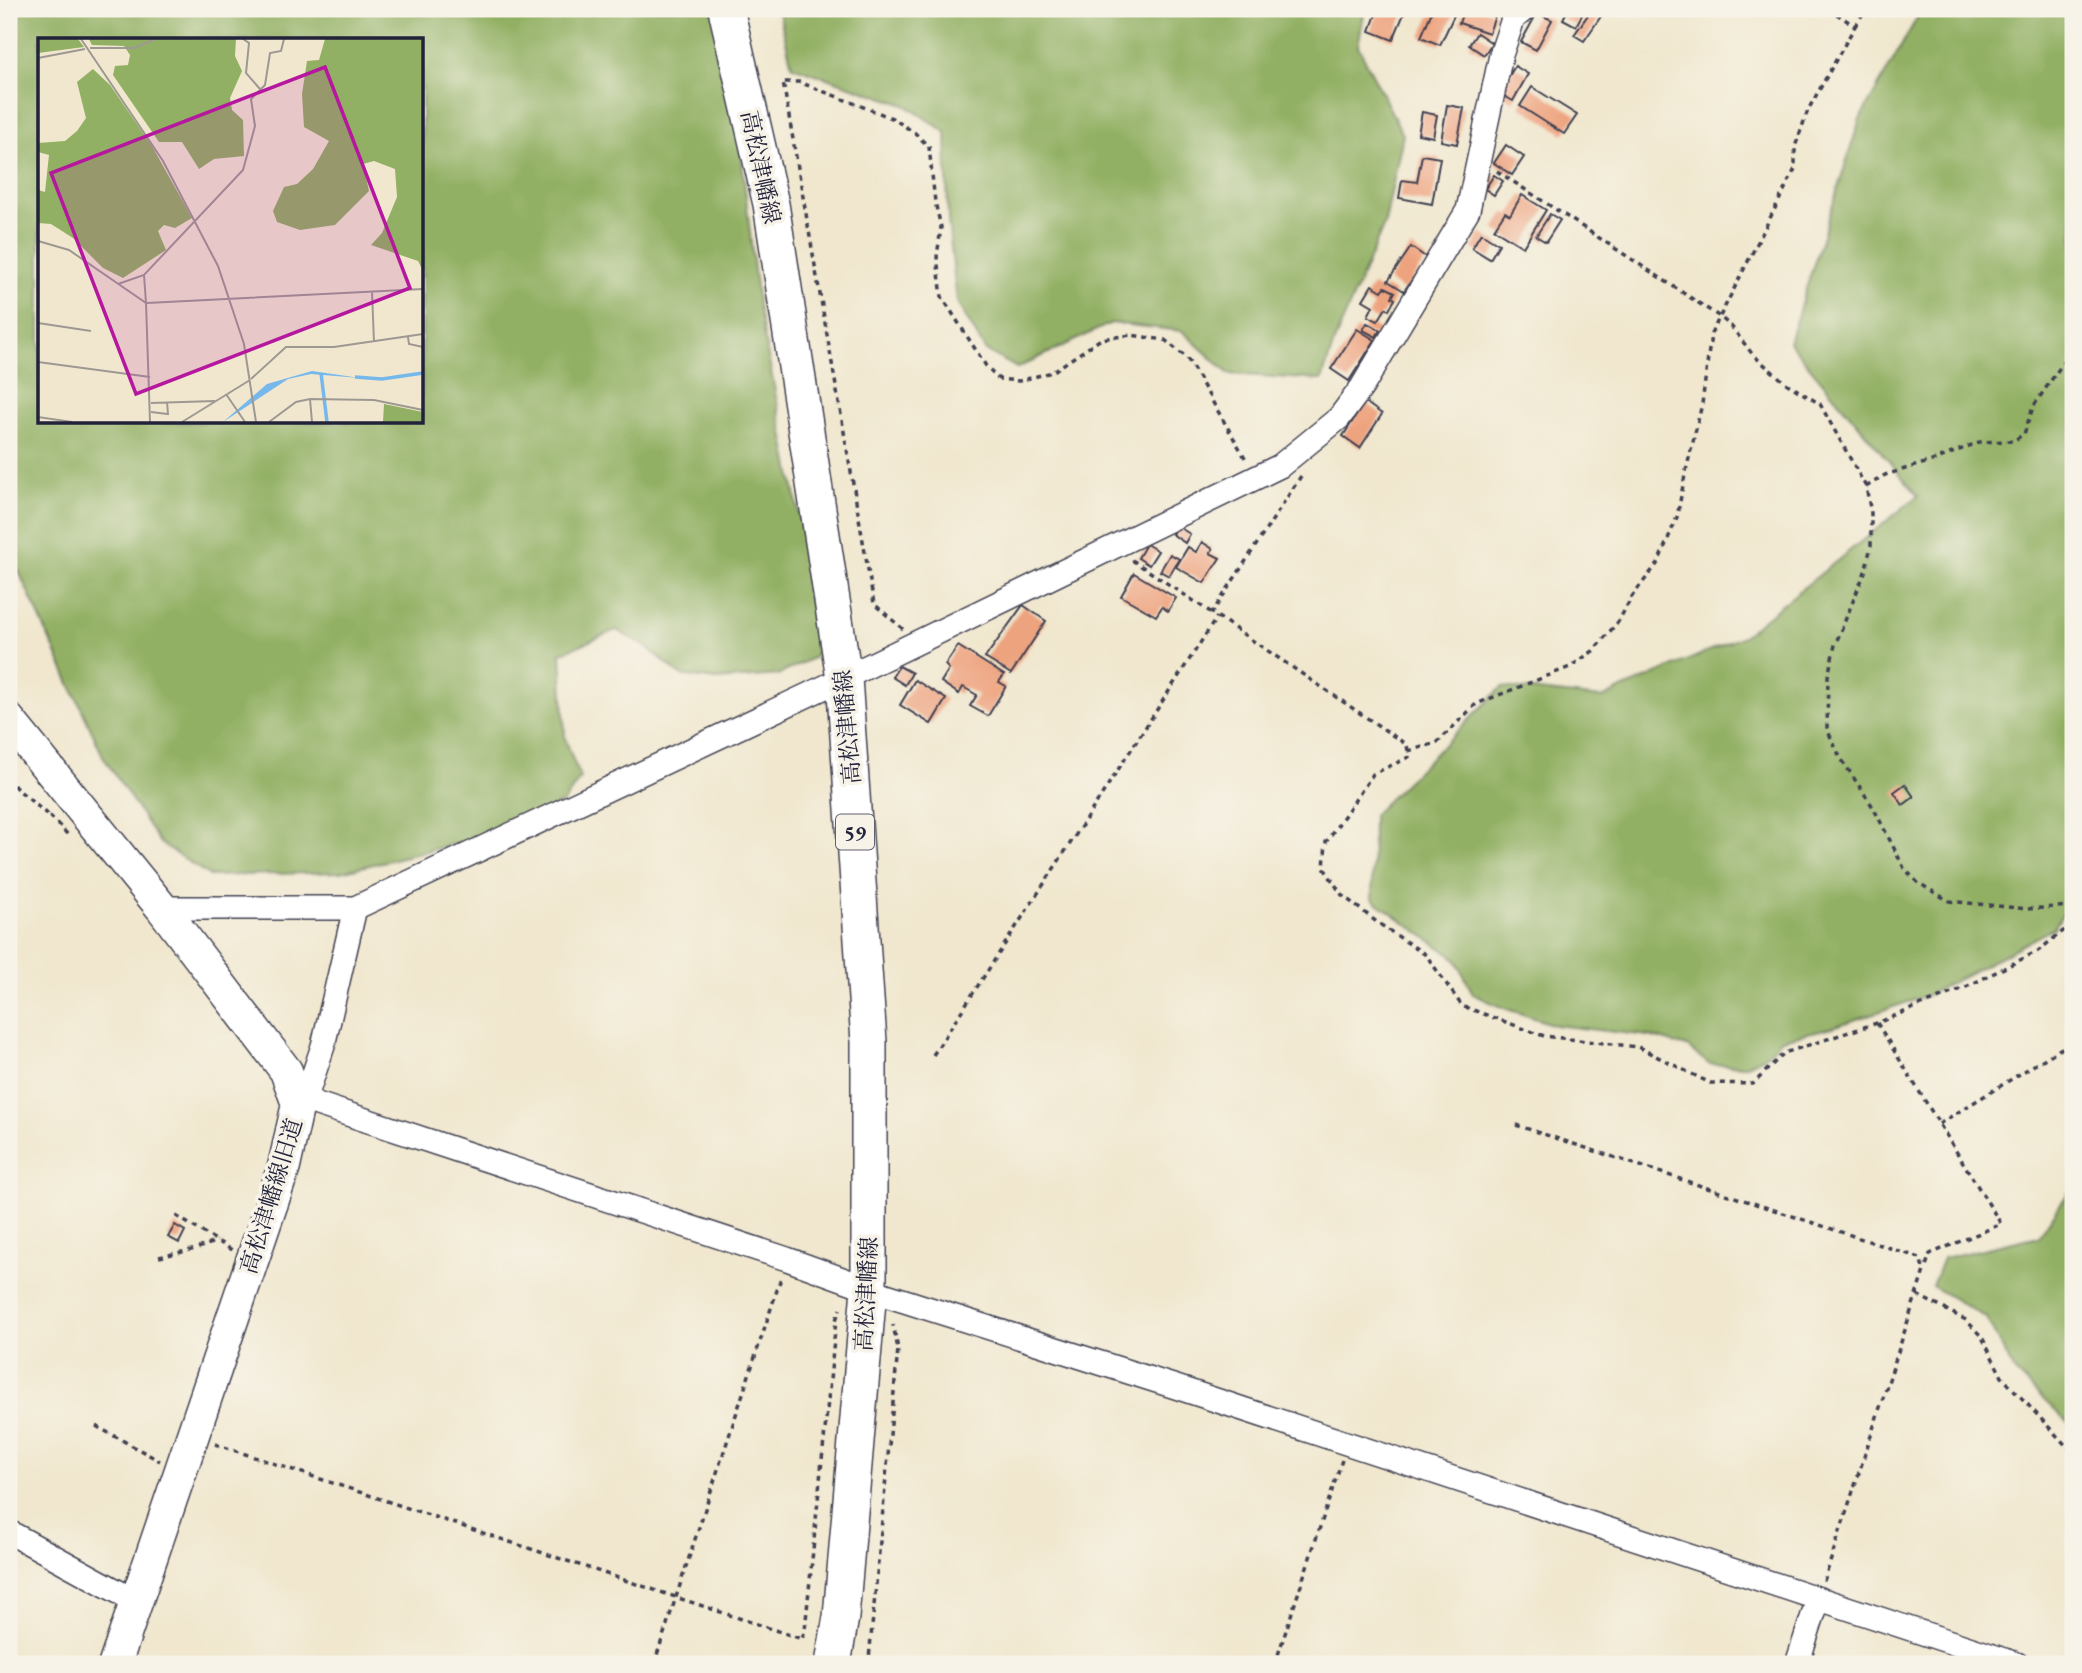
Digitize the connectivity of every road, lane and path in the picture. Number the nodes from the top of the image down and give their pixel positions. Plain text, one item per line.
1 (726, 9) edge
2 (1525, 9) edge
3 (1829, 9) edge
4 (1866, 9) edge
5 (1855, 26) junction
6 (1478, 159) junction
7 (1720, 317) junction
8 (2073, 348) edge
9 (1302, 475) dead end
10 (1257, 478) junction
11 (1867, 487) junction
12 (1113, 548) junction
13 (1212, 613) junction
14 (1217, 617) junction
15 (916, 644) junction
16 (845, 678) junction
17 (9, 720) edge
18 (1408, 751) junction
19 (9, 776) edge
20 (78, 808) junction
21 (2073, 883) edge
22 (2072, 906) edge
23 (162, 908) junction
24 (355, 908) junction
25 (2073, 925) edge
26 (1877, 1023) junction
27 (2073, 1041) edge
28 (933, 1055) dead end
29 (301, 1102) junction
30 (1939, 1124) junction
31 (1516, 1125) dead end
32 (176, 1216) dead end
33 (217, 1241) junction
34 (159, 1257) dead end
35 (787, 1259) junction
36 (253, 1260) junction
37 (1924, 1271) junction
38 (869, 1289) junction
39 (1917, 1294) junction
40 (96, 1426) dead end
41 (193, 1436) junction
42 (1347, 1444) junction
43 (2073, 1453) edge
44 (181, 1471) junction
45 (9, 1532) edge
46 (676, 1597) junction
47 (1818, 1600) junction
48 (135, 1601) junction
49 (115, 1664) edge
50 (654, 1664) edge
51 (833, 1664) edge
52 (884, 1664) edge
53 (1275, 1664) edge
54 (1797, 1664) edge
55 (2017, 1664) edge

1 - 16 main road, 高松津幡線 / 59
2 - 6 street
3 - 5 path
4 - 5 path
5 - 7 path
6 - 7 path
6 - 10 street
7 - 11 path
7 - 18 path
8 - 11 path
9 - 13 path
10 - 12 street
10 - 15 path
11 - 22 path
12 - 13 path
12 - 15 street
13 - 14 path
14 - 18 path
14 - 28 path
15 - 16 street
16 - 24 street
16 - 38 main road, 高松津幡線 / 59
17 - 20 street, 高松津幡線旧道
18 - 26 path
19 - 20 path
20 - 23 street, 高松津幡線旧道
21 - 22 path
22 - 25 path
23 - 24 street
23 - 29 street, 高松津幡線旧道
24 - 29 street
25 - 26 path
26 - 30 path
27 - 30 path
29 - 35 street
29 - 36 street, 高松津幡線旧道
30 - 37 path
31 - 37 path
32 - 33 path
33 - 34 path
33 - 36 path
35 - 38 street
35 - 46 path
36 - 41 street, 高松津幡線旧道
37 - 39 path
38 - 42 street
38 - 46 path
38 - 51 main road, 高松津幡線 / 59
38 - 52 path
39 - 43 path
39 - 47 path
40 - 44 path
41 - 44 street, 高松津幡線旧道
41 - 46 path
42 - 47 street
42 - 53 path
44 - 48 street, 高松津幡線旧道
45 - 48 street
46 - 50 path
47 - 54 street
47 - 55 street
48 - 49 street, 高松津幡線旧道

